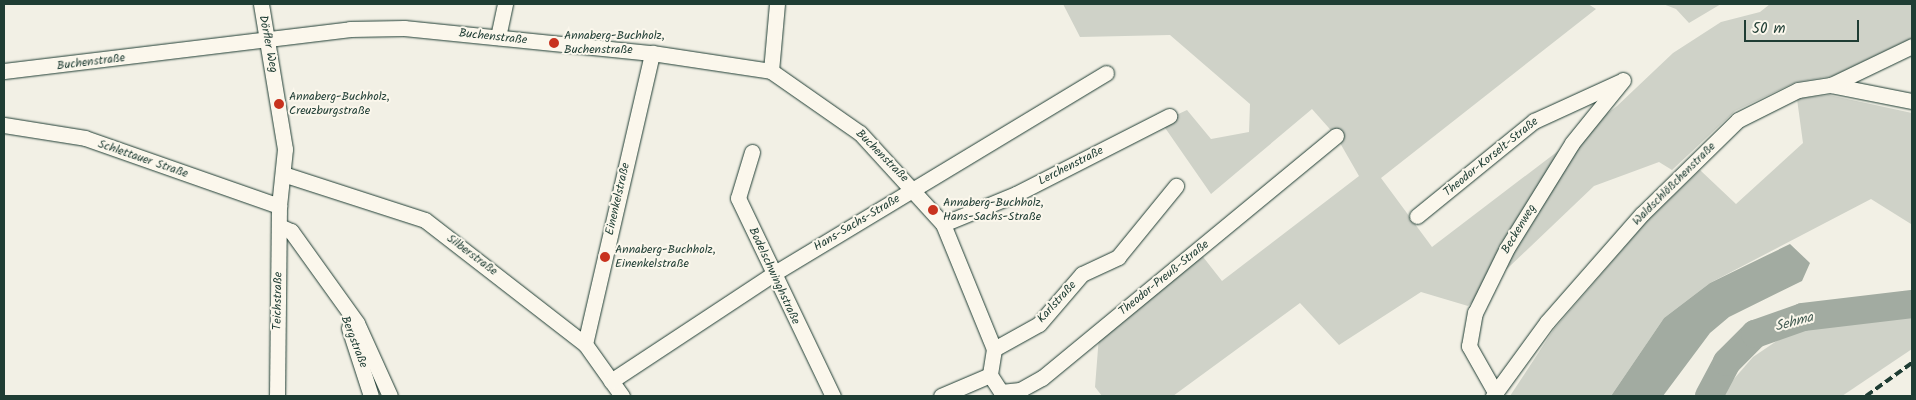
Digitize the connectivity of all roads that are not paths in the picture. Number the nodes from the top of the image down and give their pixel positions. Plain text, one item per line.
1 (261, 4) edge
2 (505, 4) edge
3 (777, 4) edge
4 (498, 37) junction
5 (268, 38) junction
6 (1912, 46) edge
7 (652, 53) junction
8 (4, 71) edge
9 (771, 71) junction
10 (1106, 73) dead end
11 (1623, 80) joint
12 (1831, 85) junction
13 (1912, 101) edge
14 (1169, 116) dead end
15 (4, 125) edge
16 (1336, 136) dead end
17 (752, 152) dead end
18 (283, 174) junction
19 (1176, 186) dead end
20 (915, 188) junction
21 (280, 206) junction
22 (1417, 216) dead end
23 (943, 224) junction
24 (279, 226) junction
25 (772, 274) junction
26 (334, 289) junction
27 (585, 344) junction
28 (994, 349) junction
29 (990, 375) junction
30 (611, 381) junction
31 (1494, 394) edge
32 (277, 396) edge
33 (371, 396) edge
34 (390, 396) edge
35 (622, 396) edge
36 (833, 396) edge
37 (941, 396) edge

1 - 5 street, Dörfler Weg
2 - 4 street
3 - 9 street
4 - 5 street, Buchenstraße
4 - 7 street, Buchenstraße
5 - 8 street, Buchenstraße
5 - 18 street, Dörfler Weg
6 - 12 street, Waldschlößchenstraße
7 - 9 street, Buchenstraße
7 - 27 street, Einenkelstraße
9 - 20 street, Buchenstraße
10 - 20 street, Hans-Sachs-Straße
11 - 22 street, Theodor-Korselt-Straße
11 - 31 street, Beckenweg
12 - 13 street
12 - 31 street, Waldschlößchenstraße
14 - 23 street, Lerchenstraße
15 - 21 street, Schlettauer Straße
16 - 29 street, Theodor-Preuß-Straße
17 - 25 street, Bodelschwinghstraße
18 - 21 street, Teichstraße
18 - 27 street, Silberstraße
19 - 28 street, Karlstraße
20 - 23 street, Buchenstraße
20 - 25 street, Hans-Sachs-Straße
21 - 24 street, Teichstraße
23 - 28 street, Buchenstraße
24 - 26 street
24 - 32 street, Teichstraße
25 - 30 street, Hans-Sachs-Straße
25 - 36 street, Bodelschwinghstraße
26 - 33 street, Bergstraße
26 - 34 street
27 - 30 street, Silberstraße
28 - 29 street
29 - 37 street
30 - 35 street, Silberstraße

